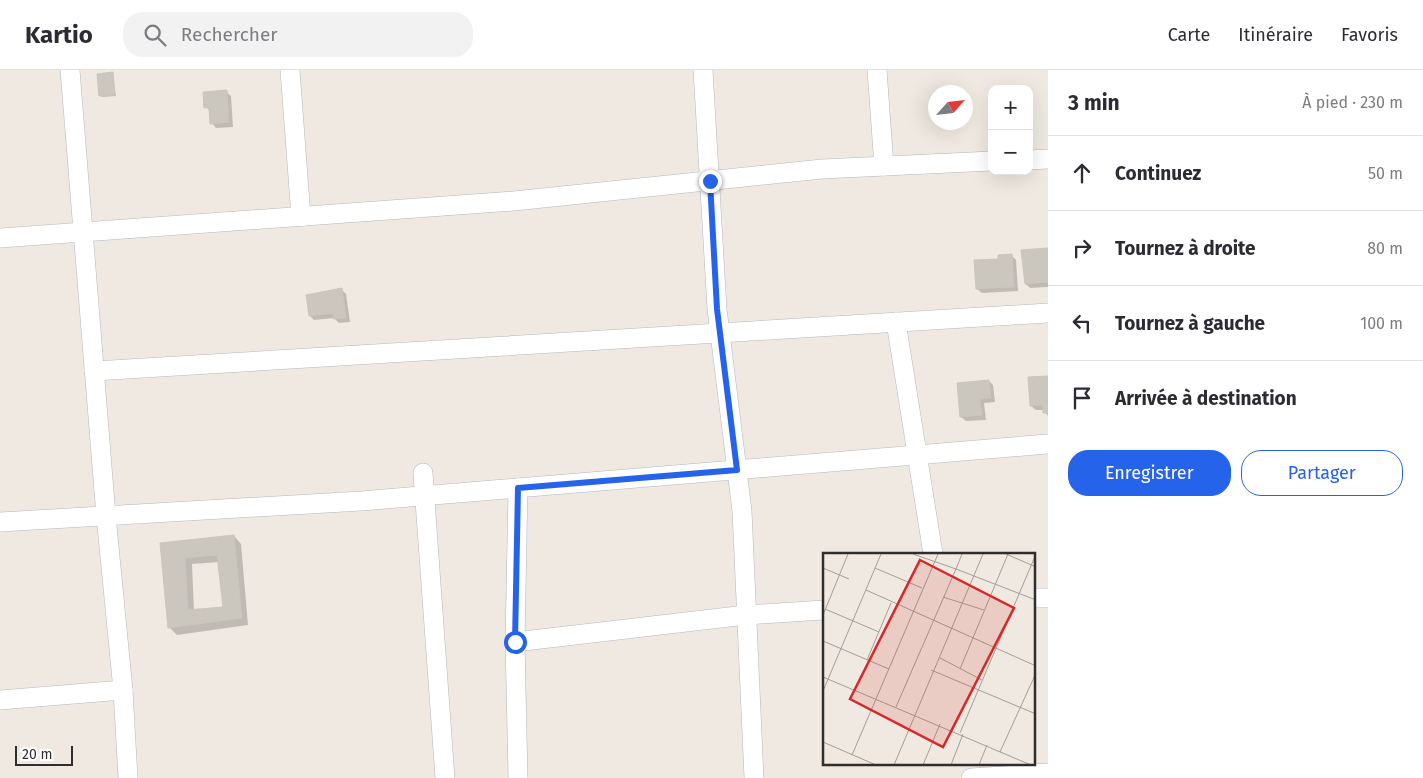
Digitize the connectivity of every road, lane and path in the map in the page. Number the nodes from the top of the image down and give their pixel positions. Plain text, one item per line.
1 (70, 70) edge
2 (290, 70) edge
3 (703, 70) edge
4 (877, 70) edge
5 (1048, 159) edge
6 (1033, 160) edge
7 (988, 162) edge
8 (884, 166) junction
9 (710, 181) junction
10 (301, 216) junction
11 (83, 233) junction
12 (0, 238) edge
13 (1048, 313) edge
14 (896, 322) junction
15 (720, 333) junction
16 (94, 371) junction
17 (1048, 444) edge
18 (917, 455) junction
19 (737, 470) junction
20 (423, 473) dead end
21 (518, 488) junction
22 (425, 496) junction
23 (106, 516) junction
24 (0, 522) edge
25 (933, 553) edge
26 (823, 610) edge
27 (746, 615) junction
28 (515, 642) junction
29 (123, 690) junction
30 (0, 700) edge
31 (1048, 773) edge
32 (128, 778) edge
33 (445, 778) edge
34 (518, 778) edge
35 (754, 778) edge
36 (971, 778) edge

1 - 11 street
2 - 10 street
3 - 9 street
4 - 8 street
5 - 6 street
7 - 8 street
8 - 9 street
9 - 10 street
9 - 15 street
10 - 11 street
11 - 12 street
11 - 16 street
13 - 14 street
14 - 15 street
14 - 18 street
15 - 16 street
15 - 19 street
16 - 23 street
17 - 18 street
18 - 19 street
18 - 25 street
19 - 21 street
19 - 27 street
20 - 22 street
21 - 22 street
21 - 28 street
22 - 23 street
22 - 33 street
23 - 24 street
23 - 29 street
26 - 27 street
27 - 28 street
27 - 35 street
28 - 34 street
29 - 30 street
29 - 32 street
31 - 36 street

